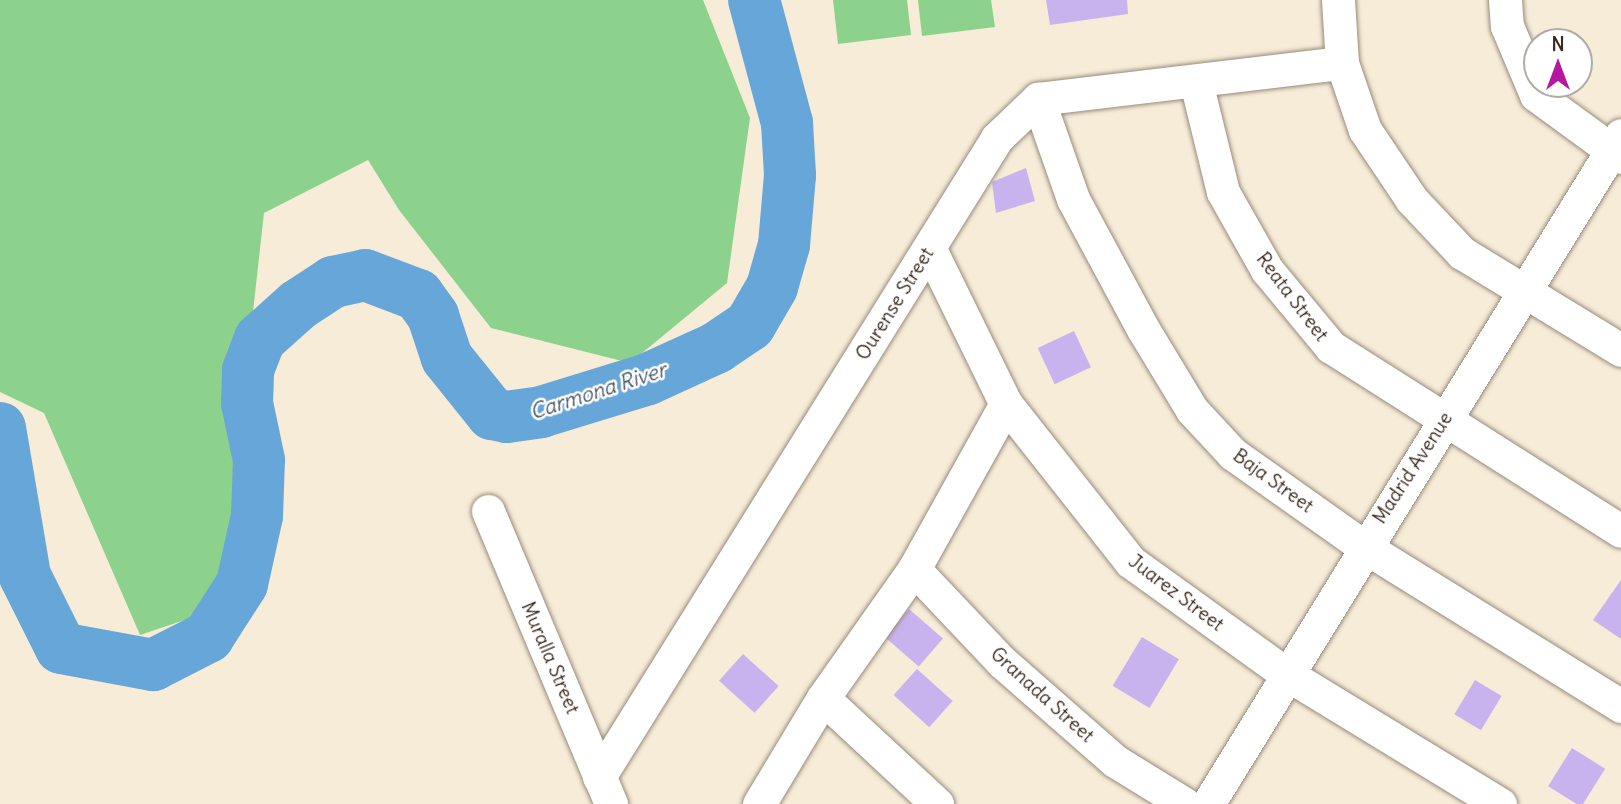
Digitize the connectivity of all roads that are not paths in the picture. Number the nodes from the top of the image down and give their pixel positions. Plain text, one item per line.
1 (1338, 0) edge
2 (1505, 0) edge
3 (1342, 63) junction
4 (1196, 82) junction
5 (1038, 99) junction
6 (1618, 148) edge
7 (930, 249) junction
8 (1525, 293) junction
9 (1621, 350) edge
10 (1006, 404) junction
11 (1445, 419) junction
12 (488, 511) dead end
13 (1621, 531) edge
14 (1363, 546) junction
15 (914, 569) junction
16 (1285, 673) junction
17 (823, 698) junction
18 (1621, 706) edge
19 (605, 791) edge
20 (759, 804) edge
21 (937, 804) edge
22 (1185, 804) edge
23 (1208, 804) edge
24 (1500, 804) edge

1 - 3 street
2 - 6 street
3 - 4 street
3 - 8 street
4 - 5 street
4 - 11 street, Reata Street
5 - 7 street, Ourense Street
5 - 14 street, Baja Street
6 - 8 street, Madrid Avenue
7 - 10 street, Juarez Street
7 - 19 street, Ourense Street
8 - 9 street
8 - 11 street, Madrid Avenue
10 - 15 street
10 - 16 street, Juarez Street
11 - 13 street, Reata Street
11 - 14 street, Madrid Avenue
12 - 19 street, Muralla Street
14 - 16 street, Madrid Avenue
14 - 18 street, Baja Street
15 - 17 street
15 - 22 street, Granada Street
16 - 23 street, Madrid Avenue
16 - 24 street, Juarez Street
17 - 20 street
17 - 21 street

